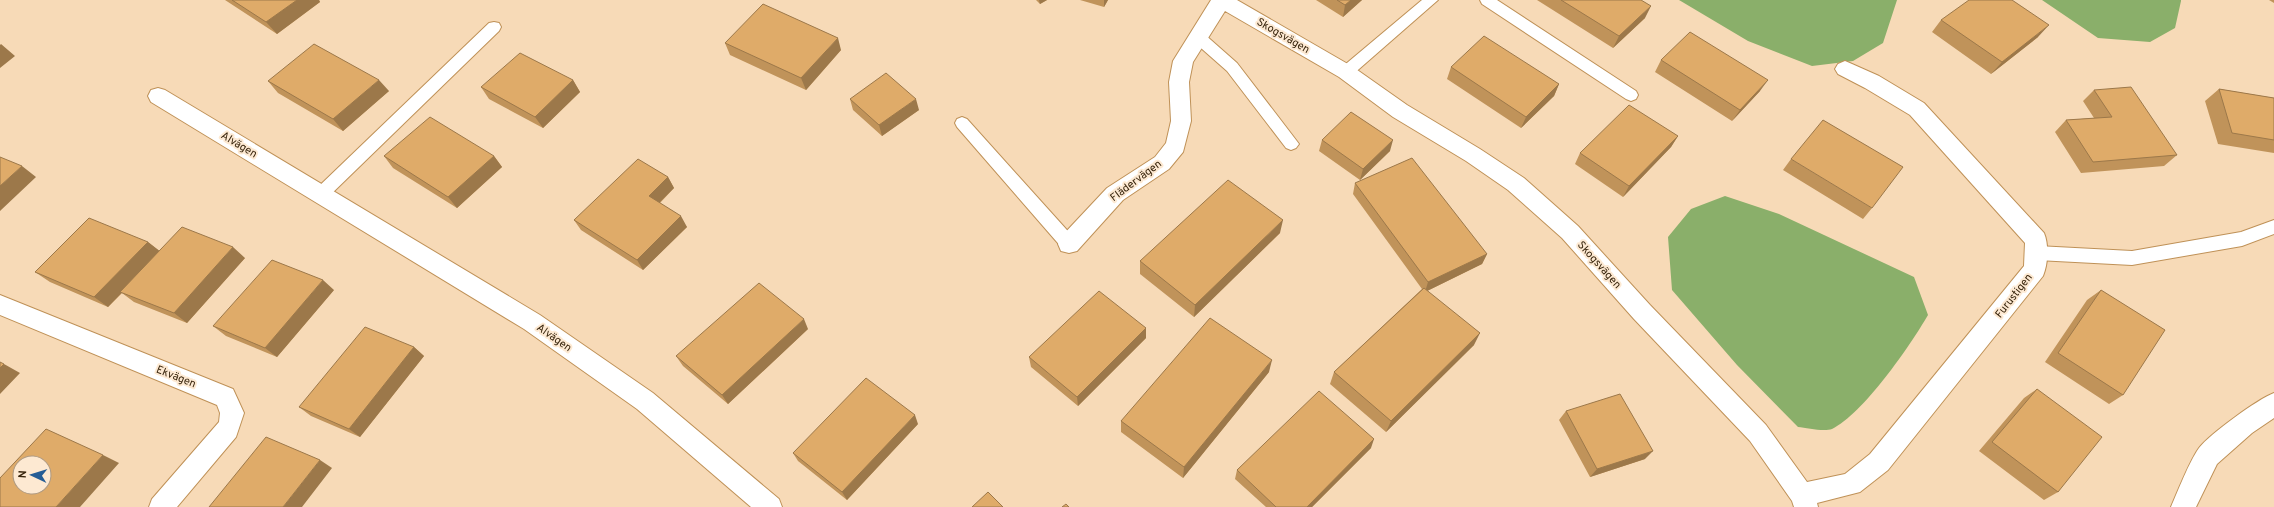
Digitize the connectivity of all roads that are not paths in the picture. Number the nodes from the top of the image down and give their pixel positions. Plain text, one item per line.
1 (1222, 0) edge
2 (1431, 0) edge
3 (1487, 0) edge
4 (494, 27) dead end
5 (1198, 37) junction
6 (1845, 70) dead end
7 (1346, 72) junction
8 (1631, 95) dead end
9 (158, 96) dead end
10 (962, 122) dead end
11 (1291, 144) dead end
12 (320, 195) junction
13 (2274, 227) edge
14 (1069, 244) joint
15 (2037, 253) junction
16 (0, 304) edge
17 (2274, 404) edge
18 (1804, 501) edge
19 (161, 507) edge
20 (770, 507) edge
21 (2183, 507) edge

1 - 5 street, Flädervägen
1 - 7 street, Skogsvägen
2 - 7 lane
3 - 8 lane
4 - 12 lane
5 - 11 lane
5 - 14 street, Flädervägen
6 - 15 street
7 - 18 street, Skogsvägen
9 - 12 street, Alvägen
10 - 14 lane
12 - 20 street, Alvägen
13 - 15 lane
15 - 18 street, Furustigen
16 - 19 street, Ekvägen
17 - 21 street

